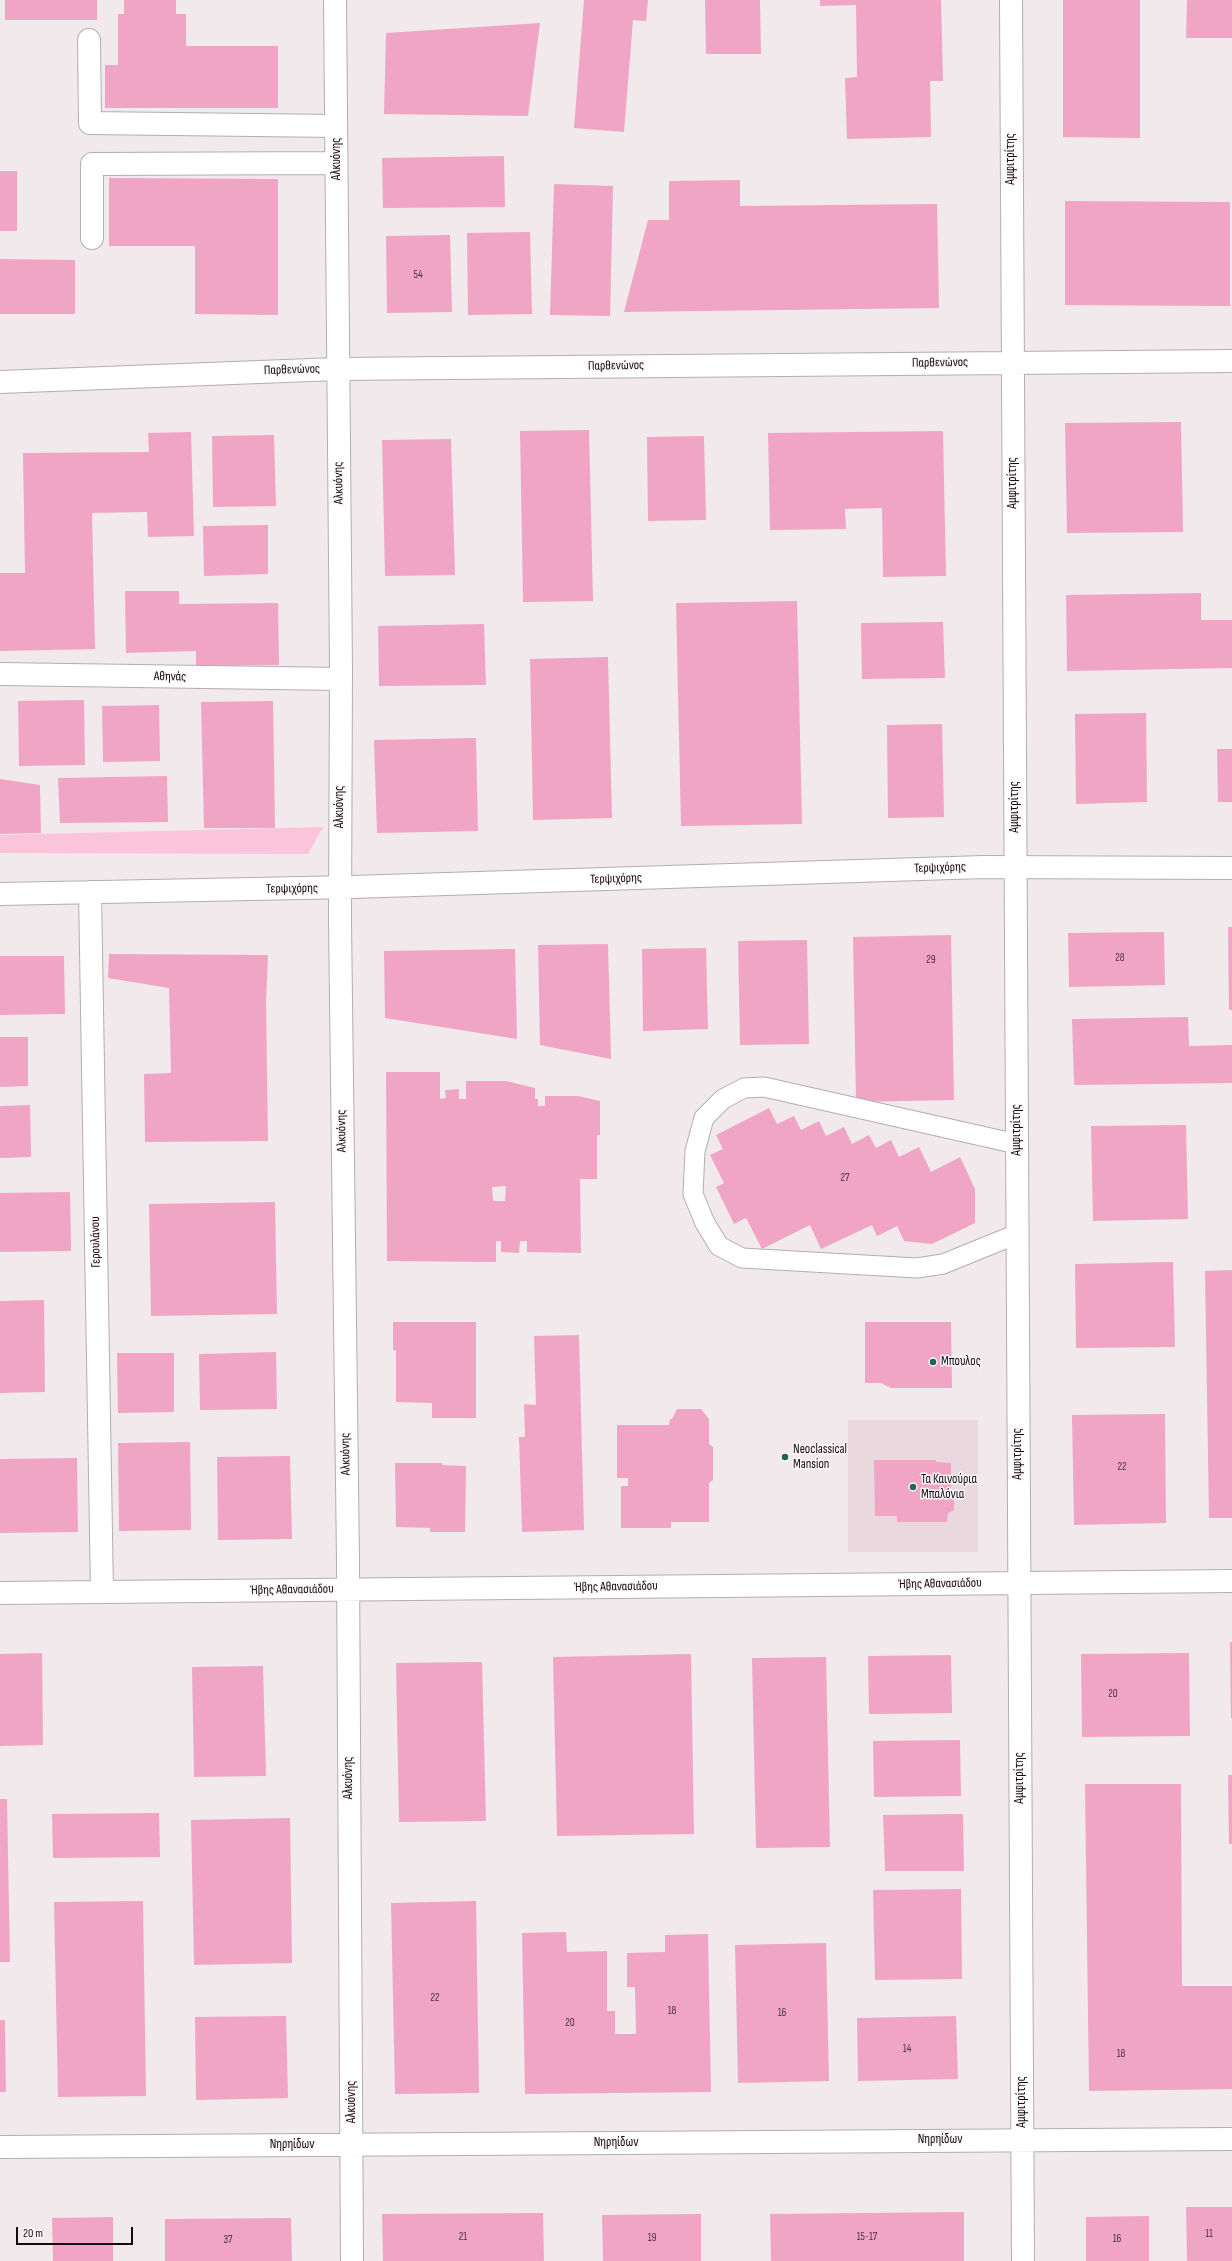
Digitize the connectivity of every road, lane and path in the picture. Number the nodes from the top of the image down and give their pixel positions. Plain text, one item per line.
1 (335, 0) edge
2 (1011, 0) edge
3 (89, 40) dead end
4 (336, 126) junction
5 (336, 163) junction
6 (92, 238) dead end
7 (1232, 361) edge
8 (1012, 363) junction
9 (337, 369) junction
10 (0, 382) edge
11 (0, 674) edge
12 (341, 678) junction
13 (1015, 868) junction
14 (1232, 868) edge
15 (339, 888) junction
16 (90, 892) junction
17 (0, 894) edge
18 (1017, 1144) junction
19 (1017, 1234) junction
20 (1232, 1580) edge
21 (1019, 1582) junction
22 (347, 1590) junction
23 (102, 1592) junction
24 (0, 1593) edge
25 (1232, 2139) edge
26 (1022, 2140) junction
27 (352, 2144) junction
28 (0, 2147) edge
29 (352, 2261) edge
30 (1023, 2261) edge

1 - 4 street, Αλκυόνης
2 - 8 street, Αμφιτρίτης
3 - 4 street
4 - 5 street, Αλκυόνης
5 - 6 street
5 - 9 street, Αλκυόνης
7 - 8 street, Παρθενώνος
8 - 9 street, Παρθενώνος
8 - 13 street, Αμφιτρίτης
9 - 10 street, Παρθενώνος
9 - 12 street, Αλκυόνης
11 - 12 street, Αθηνάς
12 - 15 street, Αλκυόνης
13 - 14 street, Τερψιχόρης
13 - 15 street, Τερψιχόρης
13 - 18 street, Αμφιτρίτης
15 - 16 street, Τερψιχόρης
15 - 22 street, Αλκυόνης
16 - 17 street, Τερψιχόρης
16 - 23 street, Γερουλάνου
18 - 19 street, Αμφιτρίτης
18 - 19 lane
19 - 21 street, Αμφιτρίτης
20 - 21 street, Ήβης Αθανασιάδου
21 - 22 street, Ήβης Αθανασιάδου
21 - 26 street, Αμφιτρίτης
22 - 23 street, Ήβης Αθανασιάδου
22 - 27 street, Αλκυόνης
23 - 24 street, Ήβης Αθανασιάδου
25 - 26 street, Νηρηίδων
26 - 27 street, Νηρηίδων
26 - 30 street, Αμφιτρίτης
27 - 28 street, Νηρηίδων
27 - 29 street, Αλκυόνης

